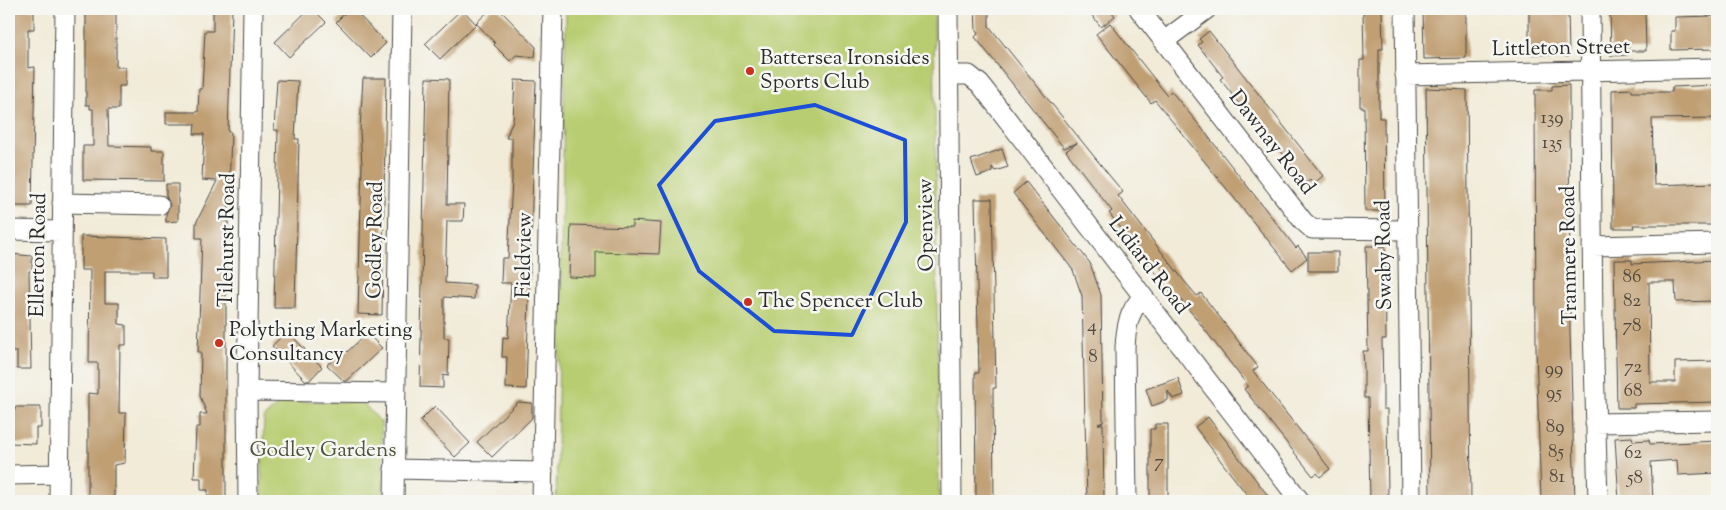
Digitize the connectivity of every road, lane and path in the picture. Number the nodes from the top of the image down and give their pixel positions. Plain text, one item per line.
1 (65, 9) edge
2 (253, 9) edge
3 (402, 9) edge
4 (553, 9) edge
5 (948, 9) edge
6 (1139, 9) edge
7 (1207, 9) edge
8 (1405, 9) edge
9 (1590, 9) edge
10 (1164, 41) junction
11 (1717, 68) edge
12 (1590, 71) junction
13 (950, 75) junction
14 (1405, 76) junction
15 (62, 203) junction
16 (159, 204) dead end
17 (9, 230) edge
18 (1407, 230) junction
19 (62, 231) junction
20 (1717, 243) edge
21 (1592, 246) junction
22 (1143, 297) junction
23 (247, 391) junction
24 (396, 393) junction
25 (1717, 421) edge
26 (1596, 424) junction
27 (394, 469) junction
28 (544, 472) junction
29 (59, 474) junction
30 (9, 475) edge
31 (58, 501) edge
32 (248, 501) edge
33 (394, 501) edge
34 (542, 501) edge
35 (952, 501) edge
36 (1127, 501) edge
37 (1300, 501) edge
38 (1411, 501) edge
39 (1598, 501) edge

1 - 15 street, Ellerton Road
2 - 23 street, Tilehurst Road
3 - 24 street, Godley Road
4 - 28 street, Fieldview
5 - 13 street, Openview
6 - 10 street, Dawnay Road
7 - 10 street
8 - 14 street, Swaby Road
9 - 12 street, Tranmere Road
10 - 18 street, Dawnay Road
11 - 12 street, Littleton Street
12 - 14 street, Littleton Street
12 - 21 street, Tranmere Road
13 - 22 street, Lidiard Road
13 - 35 street, Openview
14 - 18 street, Swaby Road
15 - 16 street
15 - 19 street, Ellerton Road
17 - 19 street
18 - 38 street, Swaby Road
19 - 29 street, Ellerton Road
20 - 21 street
21 - 26 street, Tranmere Road
22 - 36 street
22 - 37 street, Lidiard Road
23 - 24 street
23 - 32 street, Tilehurst Road
24 - 27 street, Godley Road
25 - 26 street
26 - 39 street, Tranmere Road
27 - 28 street
27 - 33 street, Godley Road
28 - 34 street, Fieldview
29 - 30 street
29 - 31 street, Ellerton Road

